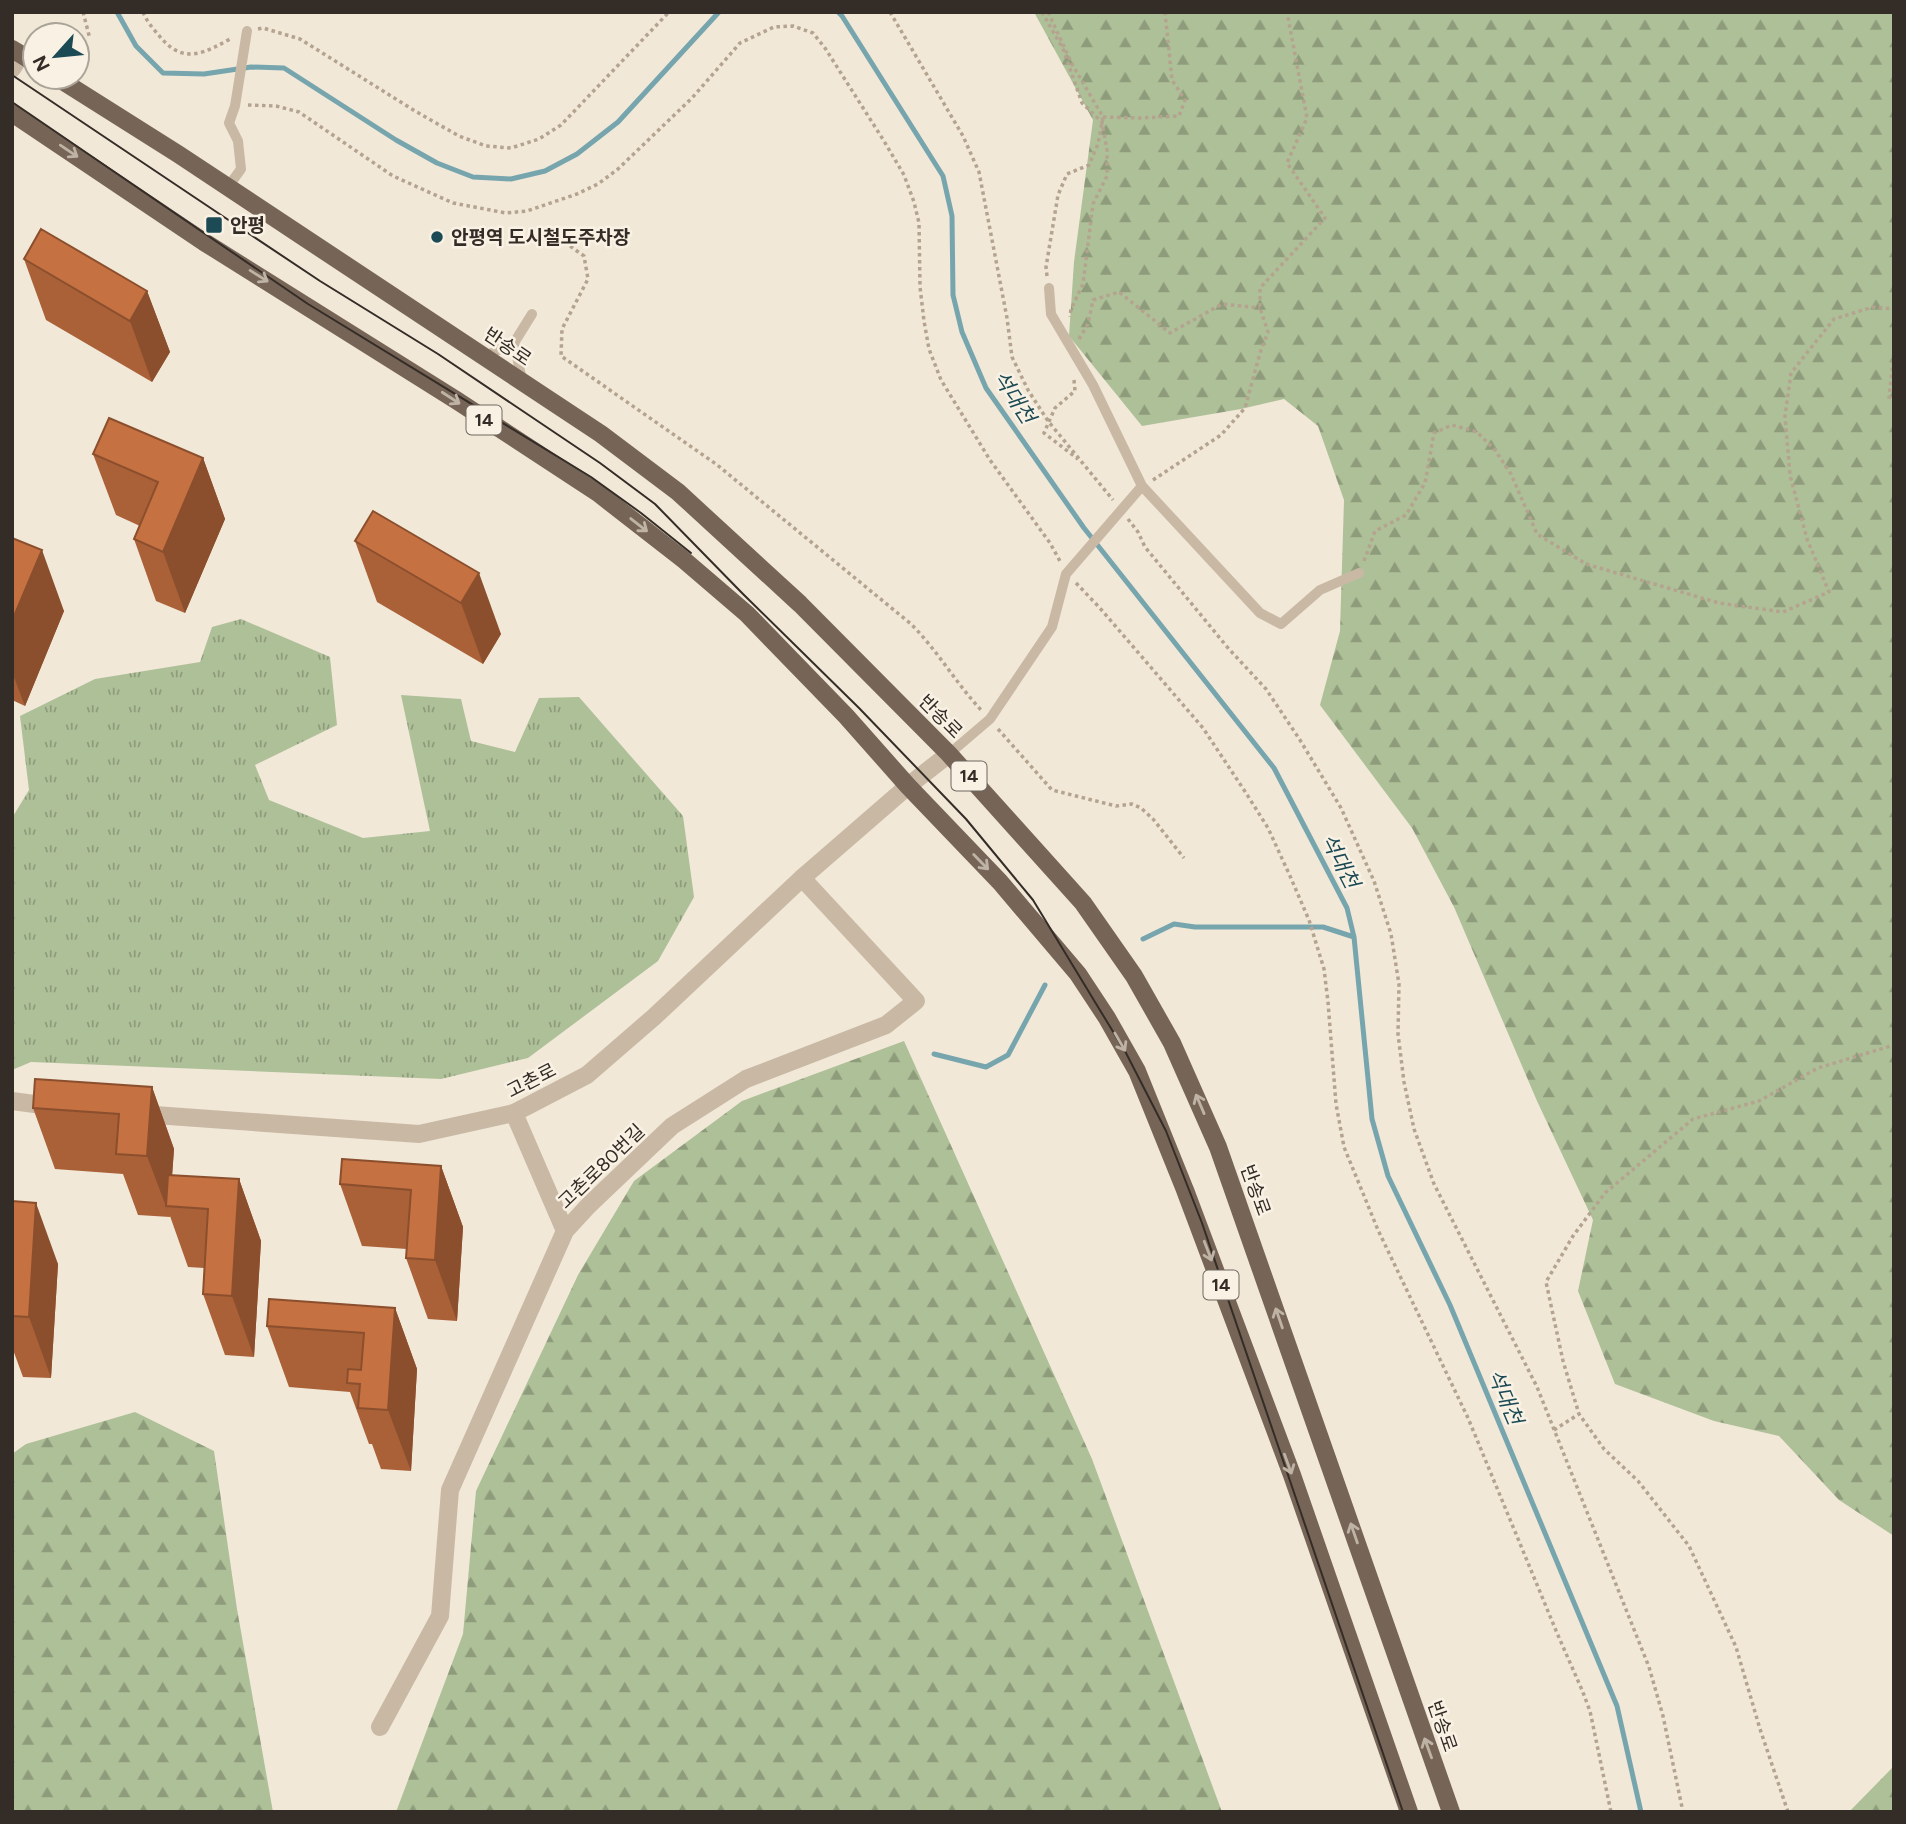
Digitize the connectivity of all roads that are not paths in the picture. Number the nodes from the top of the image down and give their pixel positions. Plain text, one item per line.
1 (247, 31) road end
2 (78, 91) edge
3 (12, 113) edge
4 (228, 187) junction
5 (1049, 288) road end
6 (532, 314) dead end
7 (514, 343) junction
8 (485, 356) junction
9 (523, 382) junction
10 (1142, 486) junction
11 (1359, 573) road end
12 (949, 754) junction
13 (908, 786) junction
14 (802, 878) junction
15 (12, 1101) edge
16 (78, 1109) edge
17 (118, 1113) edge
18 (514, 1113) junction
19 (565, 1231) junction
20 (380, 1727) dead end
21 (1409, 1812) edge
22 (1451, 1812) edge

1 - 4 lane
2 - 4 main road, 반송로 / 14
3 -> 13 main road, 14
4 - 8 main road, 반송로 / 14
5 - 10 lane
6 - 7 lane
7 - 8 lane
7 - 9 lane
8 - 9 main road, 반송로 / 14
9 - 12 main road, 반송로 / 14
10 - 11 lane
10 - 12 lane
12 - 13 street, 고촌로
22 -> 12 main road, 반송로 / 14
13 - 14 street, 고촌로
13 -> 21 main road, 14
14 - 18 street, 고촌로
14 - 19 street, 고촌로80번길
15 - 16 street
17 - 18 street, 고촌로
18 - 19 street
19 - 20 street, 고촌로80번길

